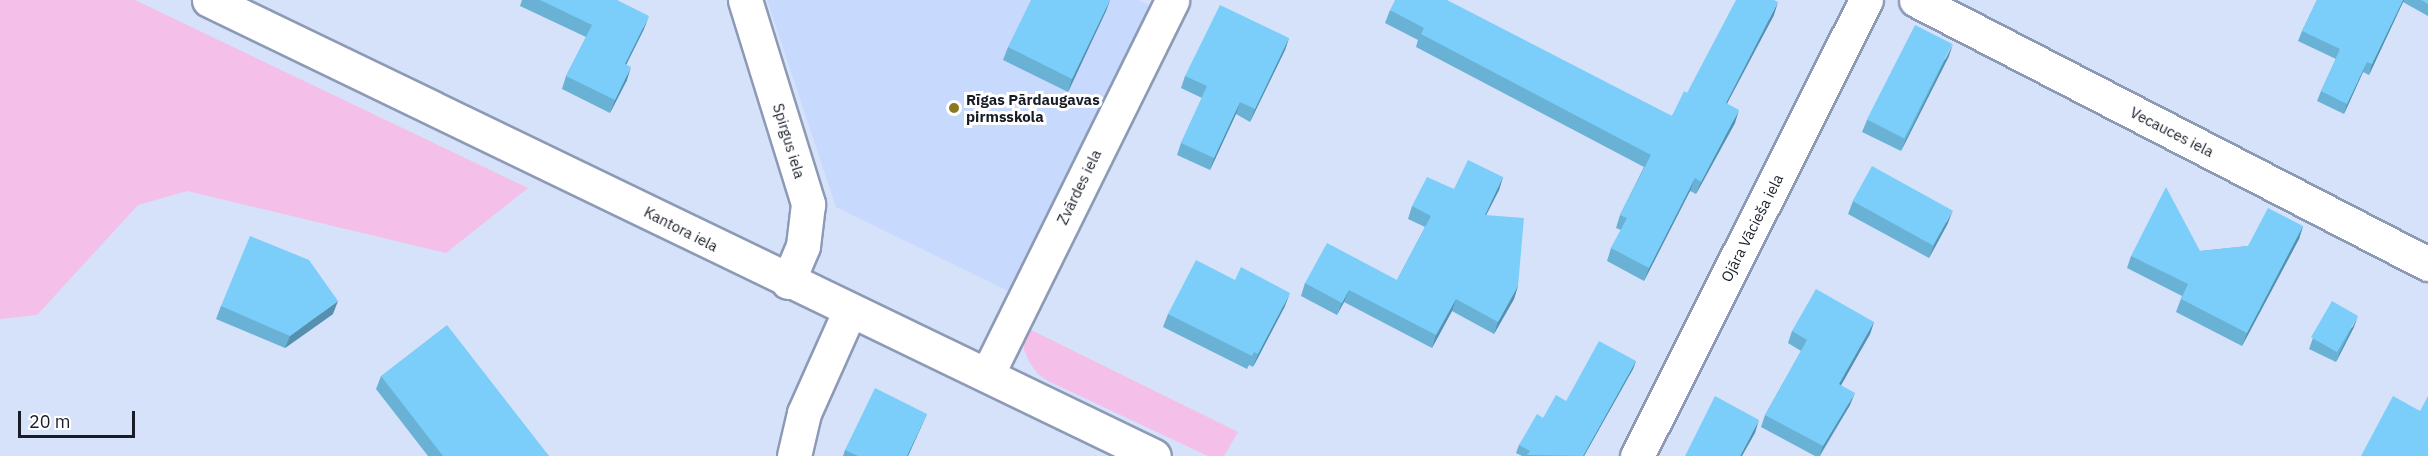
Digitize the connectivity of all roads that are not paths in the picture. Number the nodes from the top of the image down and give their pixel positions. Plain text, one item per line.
1 (209, 0) edge
2 (745, 0) edge
3 (1172, 0) edge
4 (1866, 0) edge
5 (1916, 0) edge
6 (2428, 264) edge
7 (788, 282) junction
8 (850, 310) junction
9 (987, 375) junction
10 (794, 456) edge
11 (1154, 456) edge
12 (1637, 456) edge

1 - 7 main road, Kantora iela
2 - 7 main road, Spirgus iela
3 - 9 main road, Zvārdes iela
4 - 12 main road, Ojāra Vācieša iela
5 - 6 main road, Vecauces iela
7 - 8 main road, Kantora iela
8 - 9 main road, Kantora iela
8 - 10 main road
9 - 11 main road, Kantora iela

